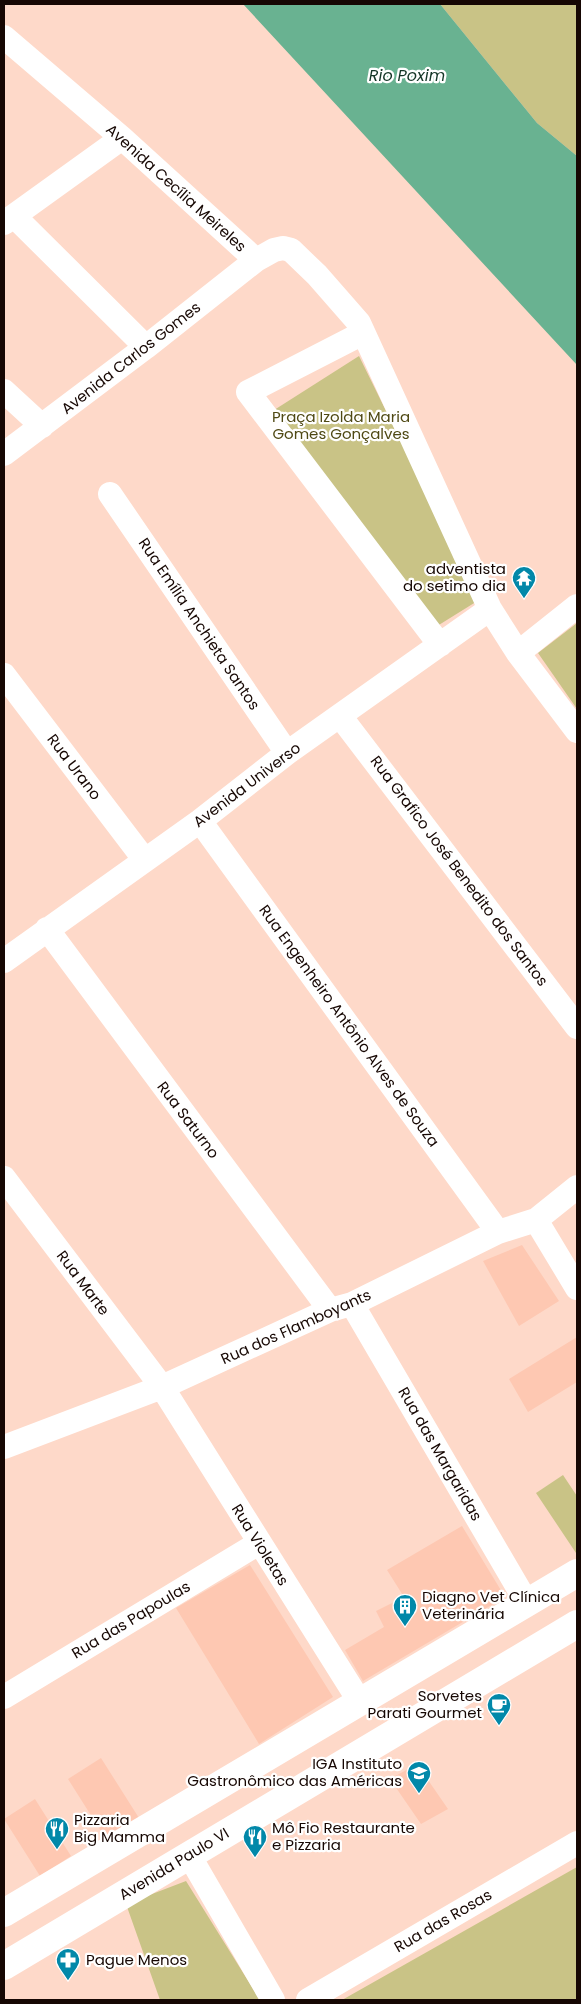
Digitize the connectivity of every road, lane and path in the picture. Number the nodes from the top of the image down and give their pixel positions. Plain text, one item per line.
1 (7, 45) edge
2 (122, 138) junction
3 (9, 220) edge
4 (256, 260) junction
5 (363, 332) junction
6 (146, 347) junction
7 (4, 391) edge
8 (42, 426) junction
9 (4, 454) edge
10 (110, 494) dead end
11 (577, 606) edge
12 (490, 609) junction
13 (440, 645) junction
14 (518, 653) junction
15 (4, 676) edge
16 (340, 716) junction
17 (577, 731) edge
18 (287, 753) junction
19 (200, 820) junction
20 (144, 859) junction
21 (47, 929) junction
22 (4, 961) edge
23 (577, 1027) edge
24 (4, 1178) edge
25 (577, 1188) edge
26 (536, 1220) junction
27 (498, 1232) junction
28 (577, 1288) edge
29 (341, 1307) junction
30 (162, 1387) junction
31 (4, 1447) edge
32 (259, 1543) junction
33 (577, 1573) edge
34 (527, 1603) junction
35 (577, 1624) edge
36 (4, 1697) edge
37 (360, 1702) junction
38 (577, 1843) edge
39 (189, 1855) junction
40 (4, 1913) edge
41 (4, 1966) edge
42 (273, 2000) edge
43 (308, 2000) edge

1 - 2 street, Avenida Cecília Meireles
2 - 3 street
2 - 4 street, Avenida Cecília Meireles
3 - 6 street
4 - 5 street, Avenida Cecília Meireles
4 - 6 street, Avenida Carlos Gomes
5 - 12 street, Avenida Cecília Meireles
5 - 13 street
6 - 8 street, Avenida Carlos Gomes
7 - 8 street
8 - 9 street, Avenida Carlos Gomes
10 - 18 street, Rua Emília Anchieta Santos
11 - 14 street
12 - 13 street, Avenida Universo
12 - 14 street, Avenida Cecília Meireles
13 - 16 street, Avenida Universo
14 - 17 street, Avenida Cecília Meireles
15 - 20 street, Rua Urano
16 - 18 street, Avenida Universo
16 - 23 street, Rua Grafico José Benedito dos Santos
18 - 19 street, Avenida Universo
19 - 20 street, Avenida Universo
19 - 27 street, Rua Engenheiro Antônio Alves de Souza
20 - 21 street, Avenida Universo
21 - 22 street, Avenida Universo
21 - 29 street, Rua Saturno
24 - 30 street, Rua Marte
25 - 26 street, Rua dos Flamboyants
26 - 27 street, Rua dos Flamboyants
26 - 28 street
27 - 29 street, Rua dos Flamboyants
29 - 30 street, Rua dos Flamboyants
29 - 34 street, Rua das Margaridas
30 - 31 street, Rua dos Flamboyants
30 - 32 street, Rua Violetas
32 - 36 street, Rua das Papoulas
32 - 37 street, Rua Violetas
33 - 34 main road
34 - 37 main road
35 - 39 main road, Avenida Paulo VI
37 - 40 main road
38 - 43 street, Rua das Rosas
39 - 41 main road, Avenida Paulo VI
39 - 42 street

